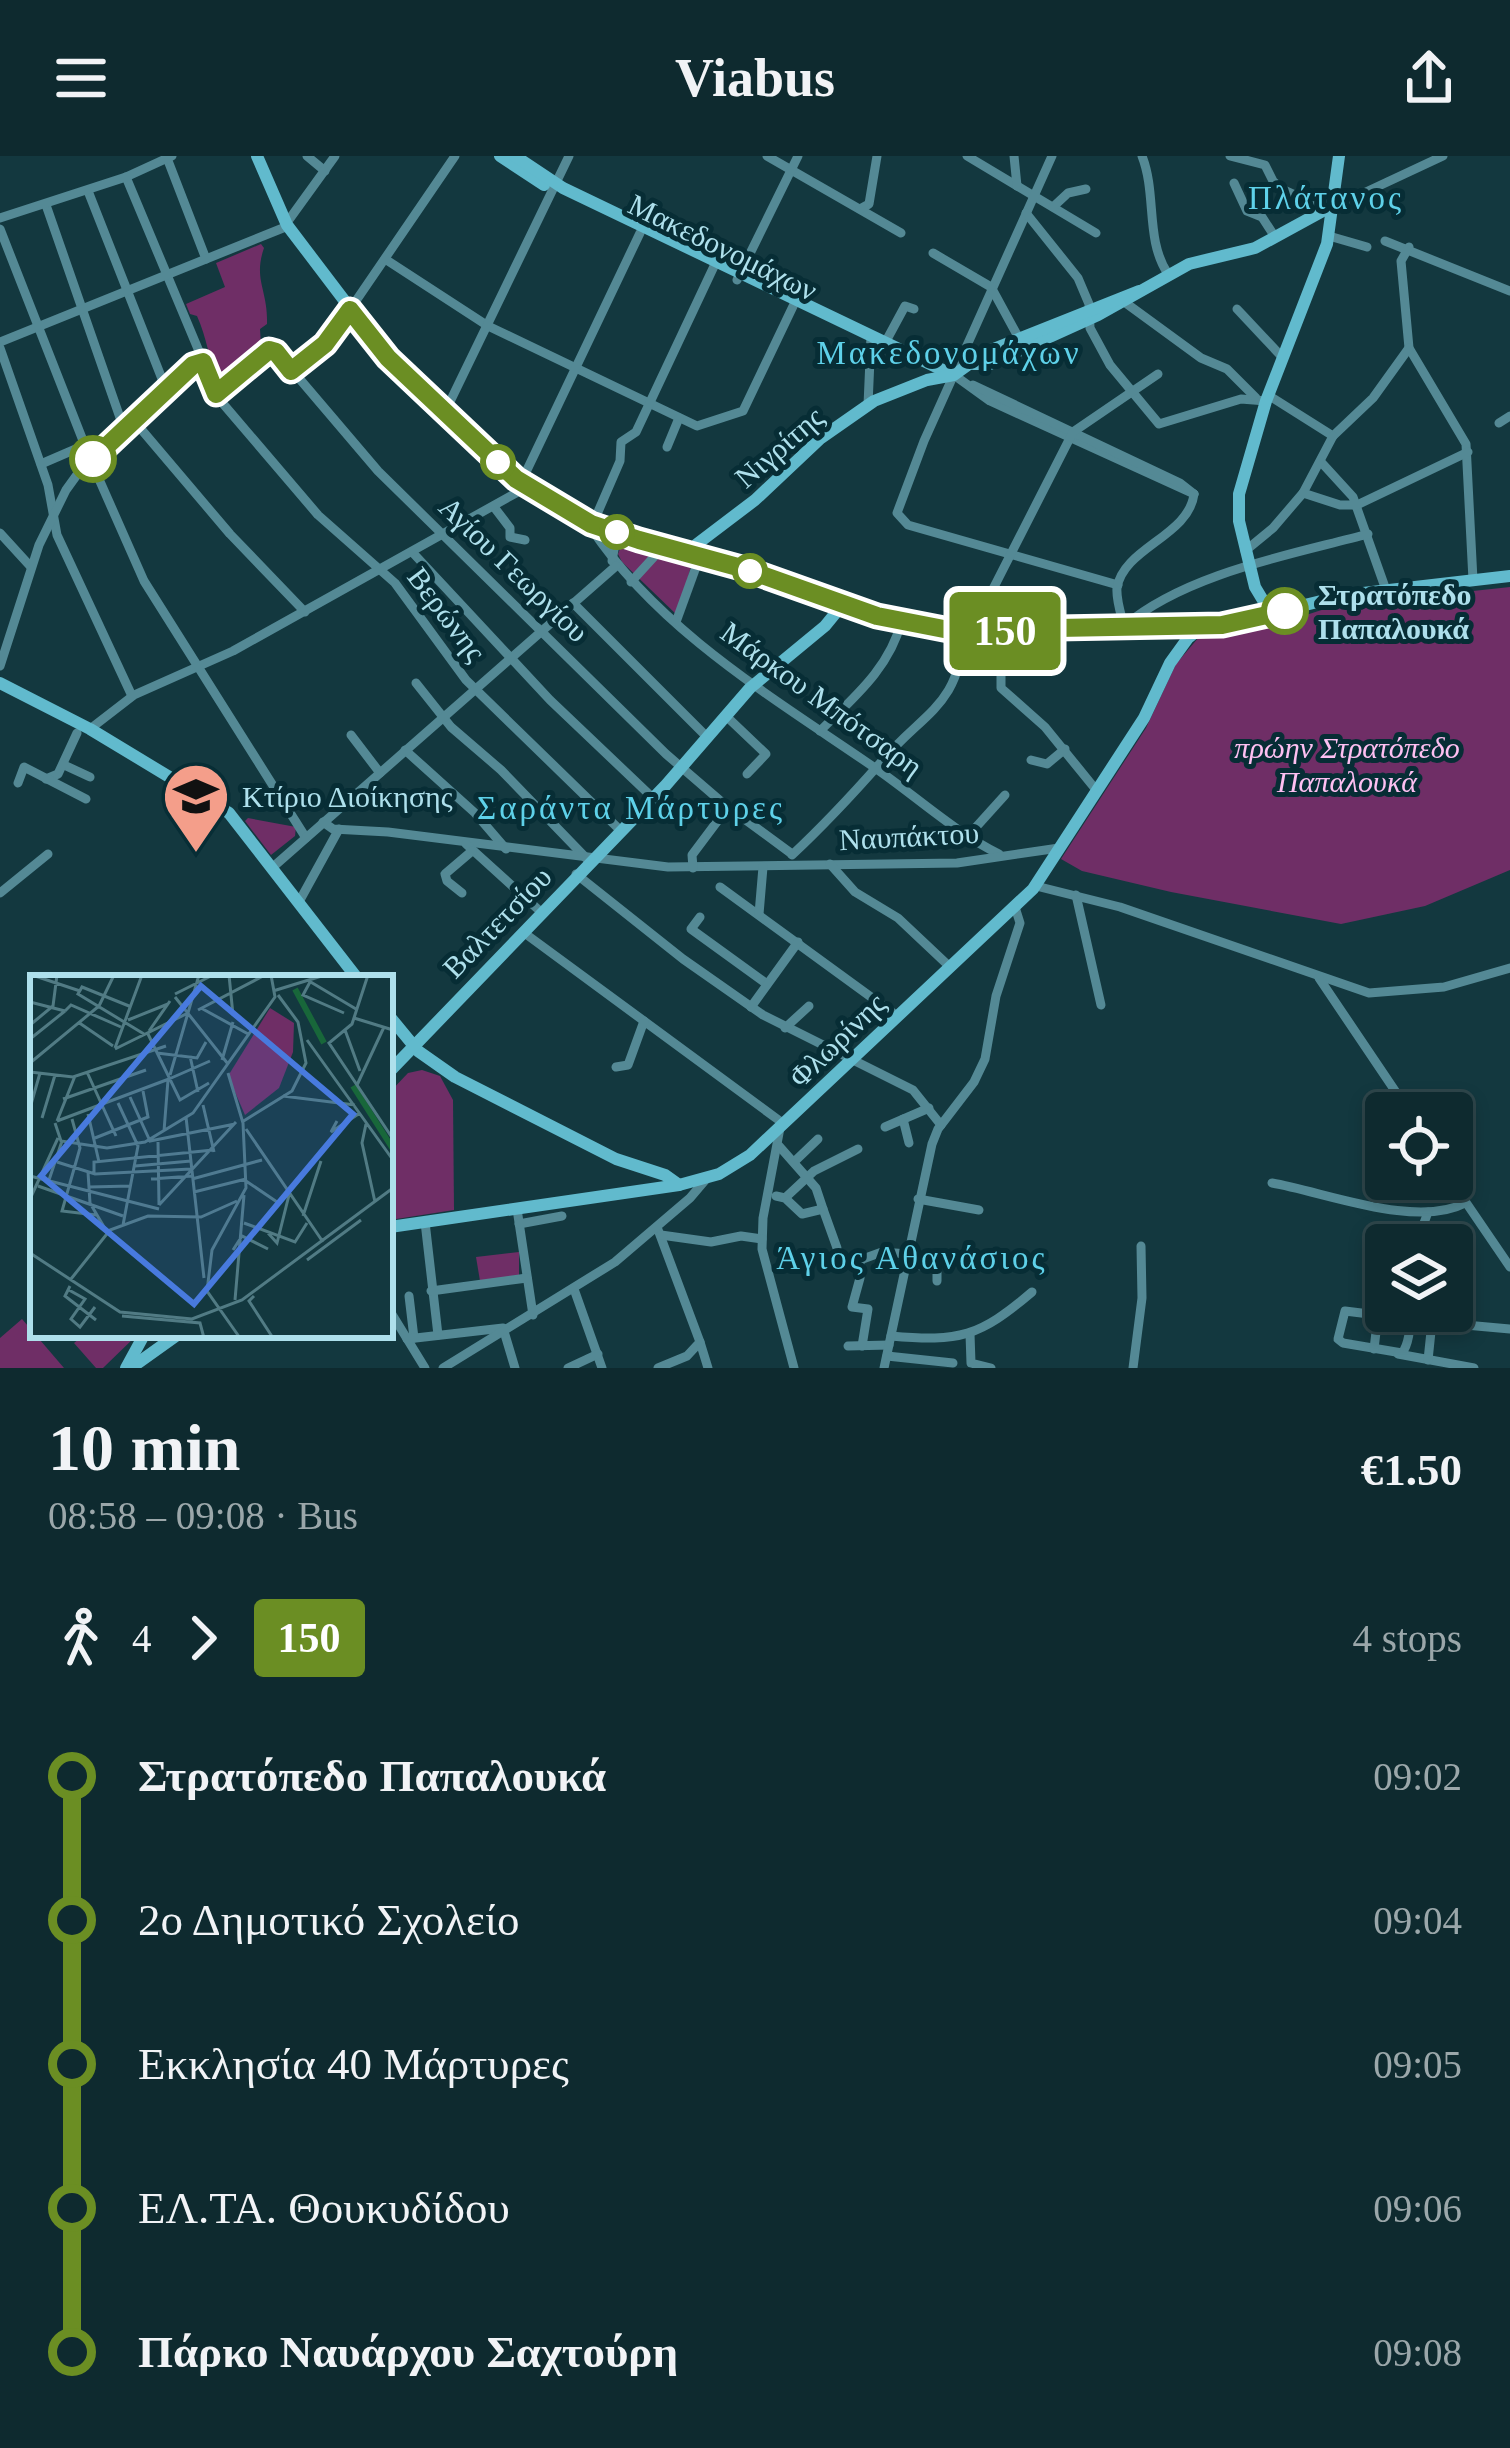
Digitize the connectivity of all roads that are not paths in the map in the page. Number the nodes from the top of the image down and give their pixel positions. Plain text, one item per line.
1 (256, 156) edge
2 (307, 156) edge
3 (335, 156) edge
4 (455, 156) edge
5 (500, 156) edge
6 (515, 156) edge
7 (569, 156) edge
8 (767, 156) edge
9 (799, 156) edge
10 (877, 156) edge
11 (968, 156) edge
12 (1015, 156) edge
13 (1052, 156) edge
14 (1142, 156) edge
15 (1230, 156) edge
16 (1339, 156) edge
17 (1443, 156) edge
18 (170, 157) edge
19 (792, 170) junction
20 (325, 171) junction
21 (126, 178) junction
22 (1234, 183) dead end
23 (1017, 186) junction
24 (554, 187) junction
25 (1333, 187) junction
26 (1086, 189) dead end
27 (88, 191) junction
28 (1368, 191) junction
29 (1034, 196) junction
30 (46, 205) junction
31 (1332, 206) junction
32 (1053, 207) junction
33 (860, 209) junction
34 (1026, 213) junction
35 (0, 218) edge
36 (287, 225) junction
37 (0, 229) edge
38 (640, 233) junction
39 (901, 233) dead end
40 (1096, 233) dead end
41 (1329, 236) junction
42 (1276, 237) junction
43 (1385, 241) dead end
44 (1367, 247) dead end
45 (1409, 248) junction
46 (933, 253) dead end
47 (206, 259) junction
48 (385, 259) junction
49 (715, 265) junction
50 (169, 274) junction
51 (1168, 274) junction
52 (739, 277) junction
53 (1510, 277) edge
54 (992, 288) junction
55 (1507, 289) edge
56 (127, 291) junction
57 (1138, 291) junction
58 (1123, 301) junction
59 (794, 304) junction
60 (82, 309) junction
61 (914, 309) dead end
62 (1237, 309) dead end
63 (350, 310) junction
64 (1089, 313) junction
65 (488, 326) junction
66 (38, 327) junction
67 (869, 335) junction
68 (885, 343) junction
69 (1022, 343) junction
70 (0, 345) edge
71 (1409, 348) junction
72 (1283, 358) junction
73 (203, 362) junction
74 (576, 368) junction
75 (291, 371) junction
76 (1158, 374) dead end
77 (956, 377) junction
78 (166, 389) junction
79 (1132, 391) junction
80 (216, 394) junction
81 (1263, 398) junction
82 (649, 403) junction
83 (868, 405) junction
84 (446, 412) junction
85 (1510, 416) edge
86 (679, 418) junction
87 (135, 422) junction
88 (1499, 423) dead end
89 (125, 432) junction
90 (1071, 435) junction
91 (1333, 436) junction
92 (85, 445) junction
93 (667, 447) dead end
94 (1468, 452) junction
95 (91, 461) junction
96 (1321, 462) junction
97 (41, 464) junction
98 (523, 484) junction
99 (1303, 493) junction
100 (1357, 505) junction
101 (494, 507) junction
102 (53, 512) junction
103 (591, 524) junction
104 (0, 533) edge
105 (1369, 534) junction
106 (625, 535) junction
107 (445, 536) junction
108 (525, 540) dead end
109 (663, 547) junction
110 (1245, 551) junction
111 (414, 554) junction
112 (1010, 554) junction
113 (696, 555) junction
114 (614, 564) junction
115 (31, 567) junction
116 (383, 571) junction
117 (1250, 572) junction
118 (1510, 577) edge
119 (1473, 580) junction
120 (631, 582) junction
121 (1118, 585) junction
122 (993, 589) dead end
123 (1386, 590) junction
124 (573, 603) junction
125 (843, 604) junction
126 (305, 612) junction
127 (1281, 612) junction
128 (1248, 621) junction
129 (676, 622) junction
130 (901, 622) junction
131 (1176, 625) junction
132 (1209, 625) junction
133 (1124, 626) junction
134 (543, 629) junction
135 (1001, 631) junction
136 (963, 632) junction
137 (509, 658) junction
138 (1170, 663) junction
139 (0, 666) edge
140 (198, 668) junction
141 (0, 682) edge
142 (416, 683) dead end
143 (754, 684) junction
144 (476, 688) junction
145 (132, 696) junction
146 (726, 716) junction
147 (442, 717) junction
148 (820, 730) junction
149 (84, 731) junction
150 (351, 735) dead end
151 (708, 738) junction
152 (1065, 749) junction
153 (405, 750) junction
154 (1030, 760) dead end
155 (64, 764) junction
156 (681, 768) junction
157 (876, 769) junction
158 (380, 773) junction
159 (747, 774) dead end
160 (90, 777) dead end
161 (46, 779) junction
162 (18, 783) dead end
163 (1097, 790) junction
164 (1006, 795) dead end
165 (653, 798) junction
166 (86, 800) dead end
167 (724, 804) junction
168 (323, 822) junction
169 (339, 829) junction
170 (620, 830) junction
171 (968, 836) junction
172 (306, 838) junction
173 (469, 847) junction
174 (1059, 848) junction
175 (506, 849) junction
176 (48, 854) dead end
177 (999, 854) junction
178 (588, 860) junction
179 (790, 860) junction
180 (830, 864) junction
181 (273, 867) junction
182 (763, 867) junction
183 (693, 868) junction
184 (731, 868) junction
185 (495, 873) junction
186 (576, 874) junction
187 (1036, 886) junction
188 (0, 893) edge
189 (461, 893) dead end
190 (1076, 895) junction
191 (300, 900) junction
192 (1015, 907) junction
193 (541, 912) junction
194 (759, 914) junction
195 (700, 917) dead end
196 (522, 932) junction
197 (798, 942) junction
198 (950, 967) junction
199 (1510, 968) edge
200 (355, 975) edge
201 (1317, 975) junction
202 (767, 984) junction
203 (1339, 984) junction
204 (1331, 994) junction
205 (1100, 1005) dead end
206 (809, 1006) dead end
207 (751, 1007) junction
208 (897, 1016) junction
209 (644, 1021) junction
210 (393, 1022) edge
211 (785, 1028) junction
212 (413, 1045) junction
213 (850, 1060) junction
214 (616, 1066) dead end
215 (393, 1068) edge
216 (1396, 1092) edge
217 (929, 1108) junction
218 (903, 1119) junction
219 (941, 1125) junction
220 (782, 1126) junction
221 (885, 1127) dead end
222 (818, 1139) dead end
223 (909, 1143) dead end
224 (779, 1146) junction
225 (858, 1149) dead end
226 (795, 1161) junction
227 (773, 1173) junction
228 (808, 1177) junction
229 (707, 1178) junction
230 (1272, 1183) dead end
231 (680, 1185) junction
232 (781, 1197) junction
233 (918, 1199) junction
234 (1463, 1200) edge
235 (1465, 1203) junction
236 (824, 1209) junction
237 (979, 1210) dead end
238 (1428, 1212) junction
239 (518, 1216) junction
240 (562, 1216) dead end
241 (764, 1218) junction
242 (425, 1222) junction
243 (1425, 1224) edge
244 (393, 1227) edge
245 (659, 1231) junction
246 (762, 1239) junction
247 (1141, 1246) dead end
248 (837, 1248) dead end
249 (907, 1258) junction
250 (1510, 1267) edge
251 (527, 1278) junction
252 (937, 1281) dead end
253 (574, 1289) junction
254 (431, 1291) junction
255 (1033, 1292) dead end
256 (409, 1296) dead end
257 (1365, 1313) edge
258 (393, 1315) edge
259 (533, 1315) junction
260 (1510, 1329) edge
261 (506, 1330) junction
262 (1376, 1332) edge
263 (1408, 1332) edge
264 (970, 1334) junction
265 (437, 1335) junction
266 (143, 1338) edge
267 (173, 1338) edge
268 (411, 1338) junction
269 (700, 1342) junction
270 (848, 1346) dead end
271 (862, 1346) junction
272 (1374, 1349) junction
273 (888, 1351) edge
274 (598, 1354) junction
275 (1398, 1354) junction
276 (1428, 1360) junction
277 (953, 1364) dead end
278 (129, 1368) edge
279 (425, 1368) edge
280 (443, 1368) edge
281 (515, 1368) edge
282 (568, 1368) edge
283 (602, 1368) edge
284 (658, 1368) edge
285 (708, 1368) edge
286 (794, 1368) edge
287 (991, 1368) edge
288 (1132, 1368) edge
289 (1474, 1368) edge

1 - 36 street
2 - 20 street
3 - 20 street
4 - 48 street
5 - 24 street, Μακεδονομάχων
6 - 24 street, Μακεδονομάχων
7 - 24 street
8 - 19 street
9 - 19 street
10 - 33 street
11 - 23 street
12 - 23 street
13 - 29 street
14 - 51 street
15 - 31 street
16 - 25 street
17 - 28 street
18 - 21 street
18 - 47 street
19 - 33 street
19 - 52 street
20 - 36 street
21 - 27 street
21 - 50 street, Βερώνης
22 - 42 street
23 - 29 street
24 - 38 street, Μακεδονομάχων
24 - 49 street, Μακεδονομάχων
24 - 65 street
25 - 28 street
25 - 31 street
26 - 32 street
27 - 30 street
27 - 56 street
28 - 31 street
29 - 32 street
29 - 34 street
30 - 35 street
30 - 60 street
31 - 41 street
31 - 42 street, Νιγρίτης
32 - 40 street
33 - 39 street
34 - 54 street
34 - 64 street
36 - 47 street
36 - 63 street
37 - 66 street
38 - 49 street, Μακεδονομάχων
38 - 74 street
41 - 44 street
41 - 72 street
42 - 51 street, Νιγρίτης
43 - 45 street
45 - 55 street
45 - 71 street
46 - 54 street
47 - 50 street
48 - 63 street
48 - 65 street
49 - 52 street, Μακεδονομάχων
49 - 82 street
50 - 56 street
50 - 73 street, Βερώνης
51 - 57 street, Νιγρίτης
52 - 59 street, Μακεδονομάχων
53 - 55 street
54 - 69 street
54 - 77 street
56 - 60 street
56 - 78 street
57 - 58 street, Νιγρίτης
57 - 64 street, Νιγρίτης
58 - 64 street, Νιγρίτης
58 - 81 street
59 - 67 street, Μακεδονομάχων
59 - 86 street
60 - 66 street
60 - 89 street
61 - 68 street
62 - 72 street
63 - 75 street
63 - 84 street
64 - 69 street, Νιγρίτης
64 - 79 street
65 - 74 street
65 - 84 street
66 - 70 street
66 - 92 street
67 - 68 street, Μακεδονομάχων
67 - 83 street
68 - 77 street, Μακεδονομάχων
69 - 77 street, Νιγρίτης
70 - 97 street
71 - 91 street
71 - 94 street
72 - 81 street
73 - 78 street
73 - 80 street, Βερώνης
74 - 82 street
74 - 98 street
75 - 80 street
75 - 107 street, Αγίου Γεωργίου
76 - 79 street
77 - 83 street, Νιγρίτης
77 - 90 street
77 - 112 street
78 - 87 street
79 - 81 street
79 - 90 street
80 - 116 street, Βερώνης
81 - 91 street
81 - 110 street
82 - 86 street
82 - 103 street
83 - 113 street, Νιγρίτης
84 - 98 street
85 - 88 street
86 - 93 street
87 - 89 street
87 - 126 street
89 - 95 street
90 - 112 street
90 - 121 street
91 - 96 street
92 - 95 street
92 - 97 street
94 - 100 street
94 - 119 street
95 - 102 street
95 - 140 street
96 - 99 street
96 - 100 street
97 - 102 street
98 - 101 street
98 - 103 street
99 - 100 street
99 - 110 street
100 - 105 street
101 - 107 street
101 - 108 street
102 - 115 street
102 - 145 street
103 - 106 street
103 - 114 street, Μάρκου Μπότσαρη
104 - 115 street
105 - 117 street
105 - 123 street
106 - 109 street
106 - 114 street
107 - 111 street
107 - 134 street, Αγίου Γεωργίου
109 - 113 street
109 - 120 street
110 - 117 street
111 - 116 street
111 - 137 street
112 - 121 street
112 - 122 street
113 - 125 street
113 - 129 street
114 - 120 street, Μάρκου Μπότσαρη
114 - 124 street
115 - 139 street
116 - 126 street
116 - 144 street, Βερώνης
117 - 127 street
117 - 128 street
117 - 133 street
118 - 119 street
119 - 123 street
120 - 129 street, Μάρκου Μπότσαρη
121 - 133 street
123 - 127 street
124 - 134 street
124 - 151 street
125 - 130 street
125 - 143 street, Βαλτετσίου
126 - 140 street
127 - 128 street
128 - 132 street
129 - 143 street, Μάρκου Μπότσαρη
130 - 136 street
130 - 148 street
131 - 132 street
131 - 133 street
131 - 138 street, Φλωρίνης
132 - 138 street, Φλωρίνης
133 - 135 street
134 - 137 street
134 - 156 street, Αγίου Γεωργίου
135 - 136 street
135 - 152 street
136 - 157 street
137 - 144 street
137 - 165 street
138 - 163 street, Φλωρίνης
140 - 145 street
140 - 172 street
141 - 149 street
142 - 147 street
143 - 146 street, Βαλτετσίου
143 - 148 street, Μάρκου Μπότσαρη
144 - 147 street
144 - 170 street, Βερώνης
145 - 149 street
146 - 151 street, Βαλτετσίου
146 - 159 street
147 - 153 street
147 - 178 street
148 - 157 street, Μάρκου Μπότσαρη
149 - 155 street
149 - 181 street
150 - 158 street
151 - 156 street, Βαλτετσίου
152 - 154 street
152 - 163 street
153 - 158 street
153 - 175 street
155 - 160 street
155 - 161 street
156 - 165 street, Βαλτετσίου
156 - 167 street, Αγίου Γεωργίου
157 - 171 street, Μάρκου Μπότσαρη
157 - 179 street
158 - 168 street
161 - 162 street
161 - 166 street
163 - 174 street, Φλωρίνης
164 - 171 street
165 - 170 street, Βαλτετσίου
167 - 179 street, Αγίου Γεωργίου
167 - 183 street
168 - 169 street, Ναυπάκτου
168 - 172 street
169 - 173 street, Ναυπάκτου
169 - 191 street
170 - 178 street, Βαλτετσίου
171 - 177 street, Μάρκου Μπότσαρη
172 - 181 street
173 - 175 street, Ναυπάκτου
173 - 185 street
173 - 189 street
174 - 177 street
174 - 187 street, Φλωρίνης
175 - 178 street, Ναυπάκτου
175 - 185 street
176 - 188 street
177 - 180 street, Ναυπάκτου
178 - 183 street, Ναυπάκτου
178 - 186 street, Βαλτετσίου
179 - 180 street, Ναυπάκτου
179 - 182 street, Ναυπάκτου
180 - 198 street
181 - 191 street
182 - 184 street, Ναυπάκτου
182 - 194 street
183 - 184 street, Ναυπάκτου
184 - 194 street
185 - 193 street
186 - 193 street, Βαλτετσίου
186 - 207 street
187 - 190 street
187 - 192 street, Φλωρίνης
190 - 201 street
190 - 205 street
191 - 200 street
192 - 198 street, Φλωρίνης
192 - 219 street
193 - 196 street, Βαλτετσίου
194 - 197 street
195 - 202 street
196 - 209 street
196 - 212 street, Βαλτετσίου
197 - 202 street
197 - 208 street
198 - 208 street, Φλωρίνης
199 - 203 street
201 - 203 street
201 - 204 street
202 - 207 street
203 - 204 street
204 - 216 street
206 - 211 street
207 - 211 street
208 - 213 street, Φλωρίνης
209 - 214 street
209 - 220 street
210 - 212 street
211 - 213 street
212 - 215 street, Βαλτετσίου
212 - 231 street
213 - 217 street
213 - 220 street, Φλωρίνης
217 - 218 street
217 - 219 street
218 - 221 street
218 - 223 street
219 - 233 street
220 - 224 street
220 - 229 street, Φλωρίνης
222 - 226 street
224 - 226 street
224 - 227 street
225 - 228 street
226 - 228 street
227 - 232 street
227 - 241 street
228 - 232 street
228 - 236 street
229 - 231 street, Φλωρίνης
229 - 245 street
230 - 238 street
231 - 239 street, Φλωρίνης
232 - 236 street
232 - 241 street
233 - 237 street
233 - 249 street
234 - 235 street
235 - 238 street
235 - 250 street
236 - 248 street
238 - 243 street
239 - 240 street
239 - 242 street, Φλωρίνης
239 - 251 street
241 - 246 street
242 - 244 street, Φλωρίνης
242 - 254 street
245 - 246 street
245 - 253 street
245 - 269 street
246 - 286 street
247 - 288 street
249 - 252 street
249 - 271 street
249 - 273 street
251 - 254 street
251 - 259 street
253 - 259 street
253 - 274 street
254 - 265 street
255 - 264 street
256 - 268 street
257 - 272 street
258 - 268 street
259 - 261 street
260 - 276 street
261 - 265 street
261 - 280 street
261 - 281 street
262 - 272 street
263 - 275 street
264 - 273 street
264 - 287 street
265 - 268 street
266 - 278 street
267 - 278 street
268 - 279 street
269 - 284 street
269 - 285 street
270 - 271 street
271 - 273 street
272 - 275 street
273 - 277 street
274 - 282 street
274 - 283 street
275 - 276 street
276 - 289 street

